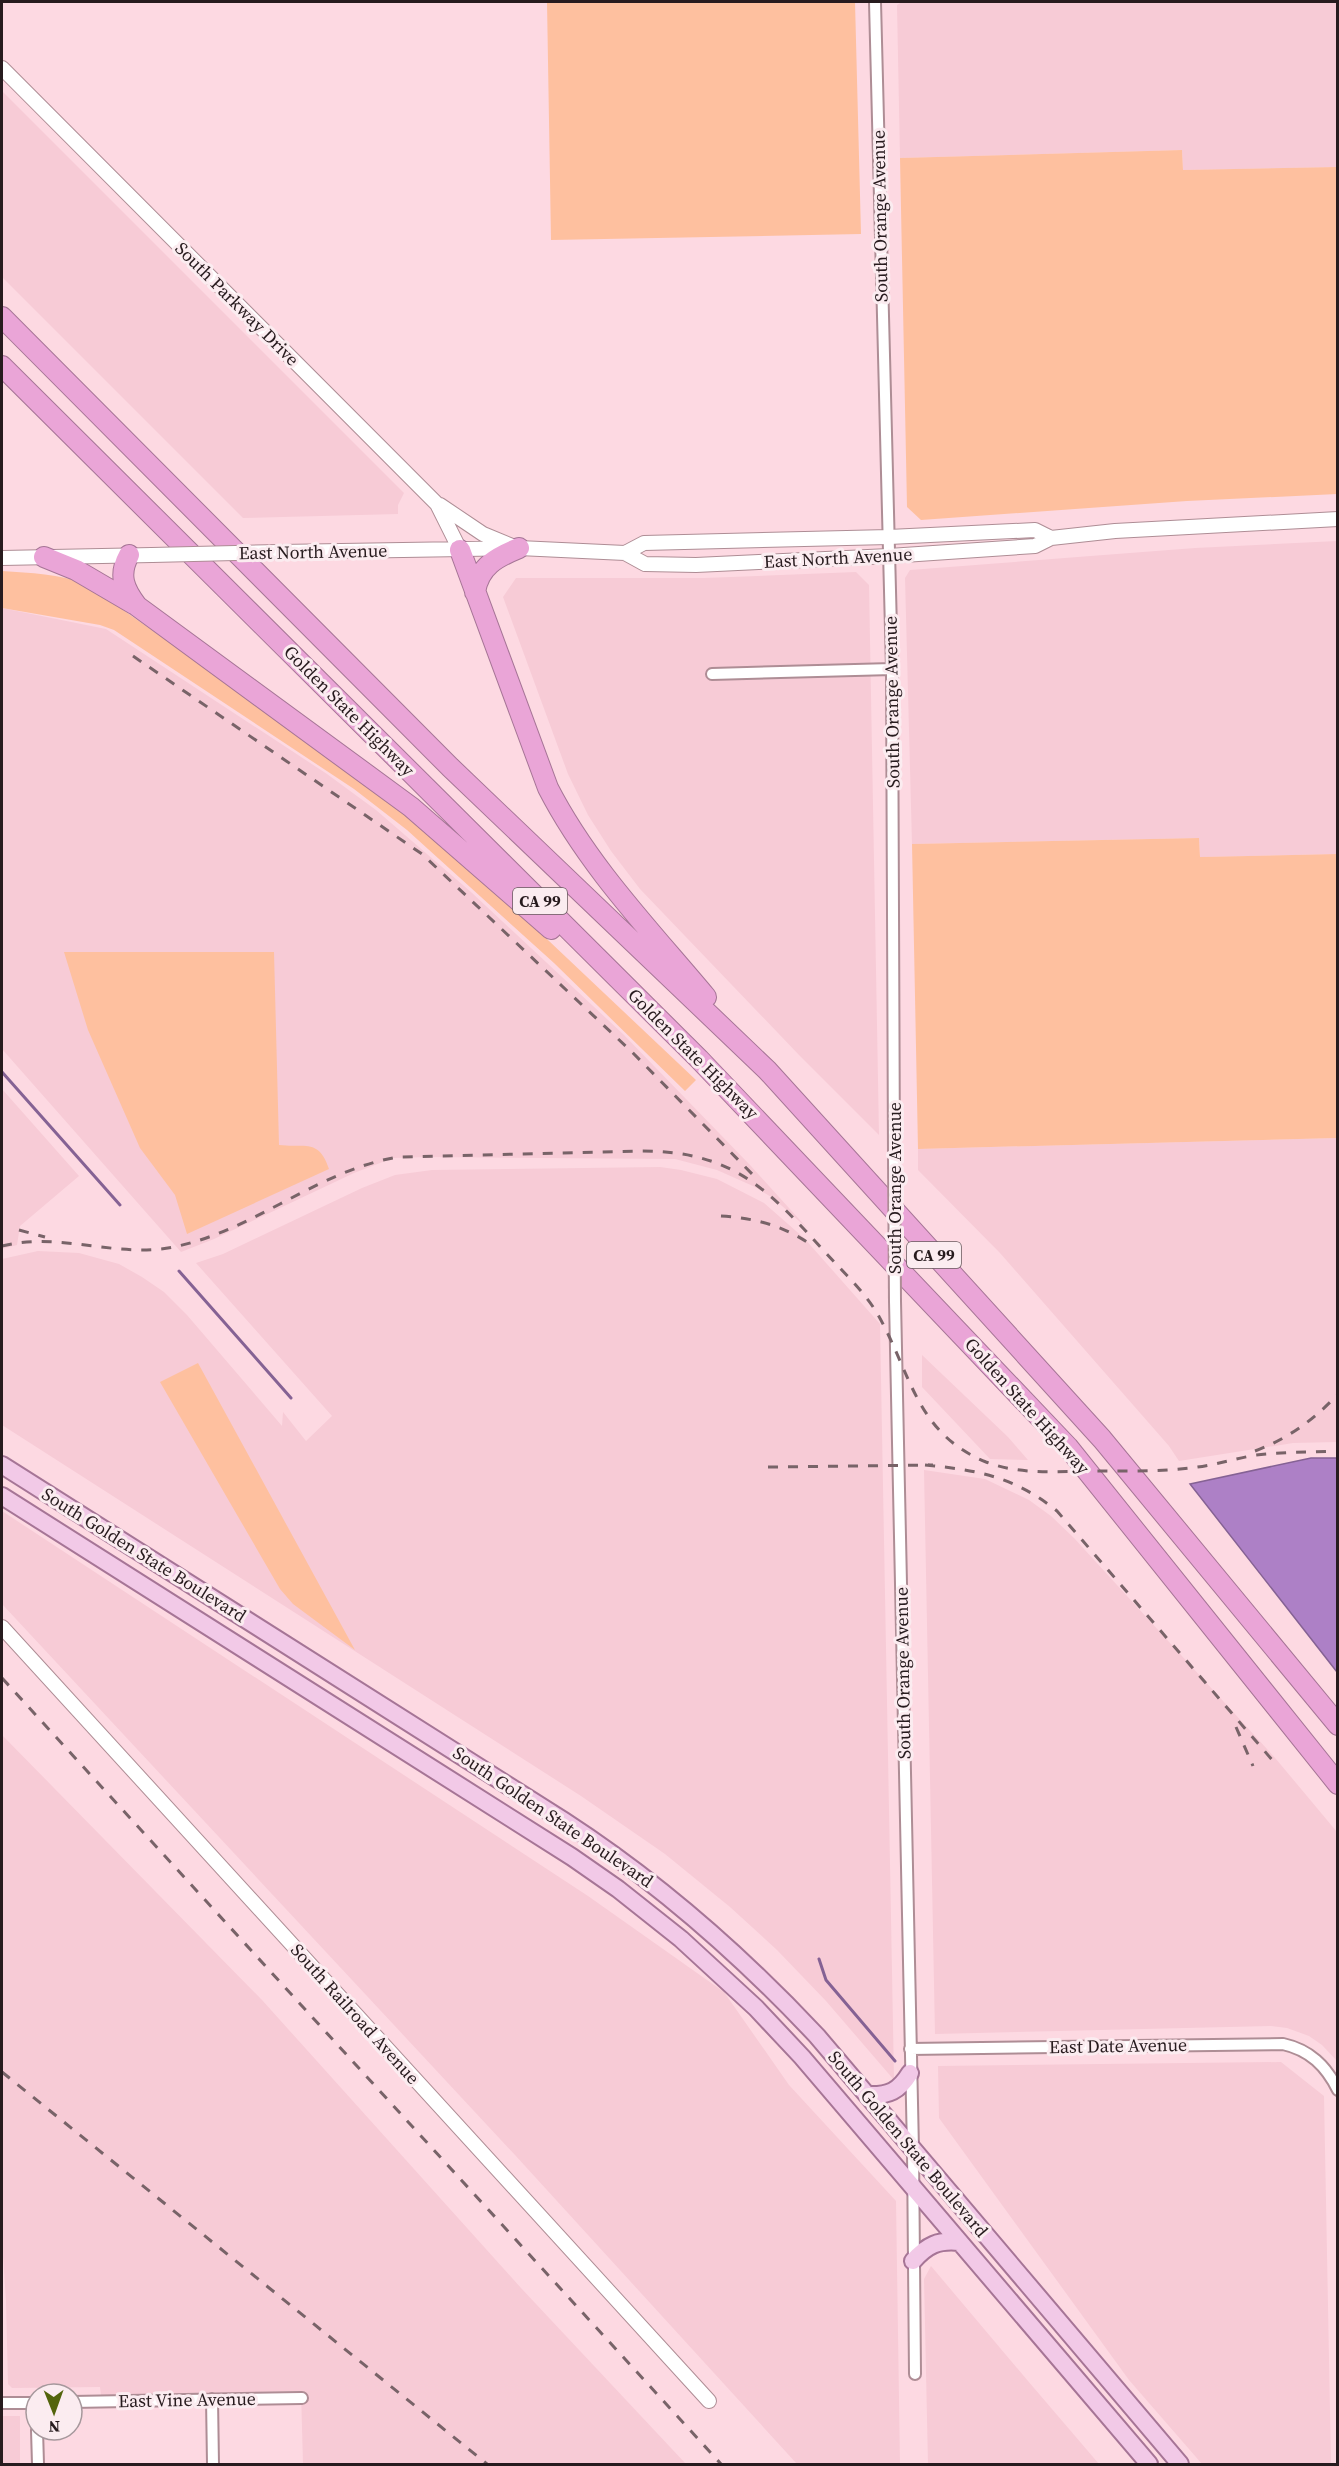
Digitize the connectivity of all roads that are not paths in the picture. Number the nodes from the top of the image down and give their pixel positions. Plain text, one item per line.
1 (875, 2) edge
2 (2, 68) edge
3 (2, 317) edge
4 (2, 366) edge
5 (437, 504) junction
6 (1338, 519) edge
7 (889, 537) junction
8 (1051, 538) junction
9 (519, 548) junction
10 (460, 550) junction
11 (625, 554) junction
12 (129, 555) junction
13 (889, 556) junction
14 (2, 558) edge
15 (44, 558) junction
16 (475, 591) junction
17 (137, 606) junction
18 (892, 669) junction
19 (712, 674) dead end
20 (699, 1059) junction
21 (767, 1070) junction
22 (2, 1465) edge
23 (2, 1496) edge
24 (2, 1627) edge
25 (1338, 1725) edge
26 (1338, 1784) edge
27 (910, 2049) junction
28 (910, 2073) junction
29 (1338, 2090) edge
30 (867, 2095) junction
31 (913, 2150) junction
32 (912, 2186) junction
33 (959, 2242) junction
34 (913, 2260) junction
35 (915, 2374) dead end
36 (302, 2398) dead end
37 (212, 2400) junction
38 (709, 2401) dead end
39 (84, 2402) edge
40 (2, 2403) edge
41 (24, 2403) edge
42 (37, 2442) edge
43 (38, 2464) edge
44 (213, 2464) edge
45 (1149, 2464) edge
46 (1180, 2464) edge

1 - 7 street, South Orange Avenue
2 - 5 street, South Parkway Drive
3 - 21 highway, Golden State Highway / CA 99
4 - 20 highway, Golden State Highway / CA 99
5 - 9 street
5 - 10 street, South Parkway Drive
6 - 8 street, East North Avenue
7 - 8 street, East North Avenue
7 - 11 street, East North Avenue
7 - 13 street, South Orange Avenue
8 - 13 street, East North Avenue
9 - 10 street, East North Avenue
9 - 11 street, East North Avenue
9 - 16 highway
10 - 12 street, East North Avenue, bridge
10 - 16 highway
11 - 13 street, East North Avenue
12 - 15 street, East North Avenue
12 - 17 highway
13 - 18 street, South Orange Avenue
14 - 15 street, East North Avenue
15 - 17 highway
16 - 21 highway
17 - 20 highway
18 - 19 street
18 - 27 street, South Orange Avenue, bridge
20 - 26 highway, Golden State Highway / CA 99
21 - 25 highway, Golden State Highway / CA 99
22 - 30 main road, South Golden State Boulevard
23 - 32 main road, South Golden State Boulevard
24 - 38 street, South Railroad Avenue
27 - 28 street, South Orange Avenue
27 - 29 street, East Date Avenue
28 - 30 main road
28 - 31 street, South Orange Avenue
30 - 31 main road, South Golden State Boulevard
31 - 32 street, South Orange Avenue
31 - 46 main road, South Golden State Boulevard
32 - 33 main road, South Golden State Boulevard
32 - 34 street, South Orange Avenue
33 - 34 main road
33 - 45 main road, South Golden State Boulevard
34 - 35 street, South Orange Avenue
36 - 37 street, East Vine Avenue
37 - 39 street, East Vine Avenue
37 - 44 street
40 - 41 street
42 - 43 street

